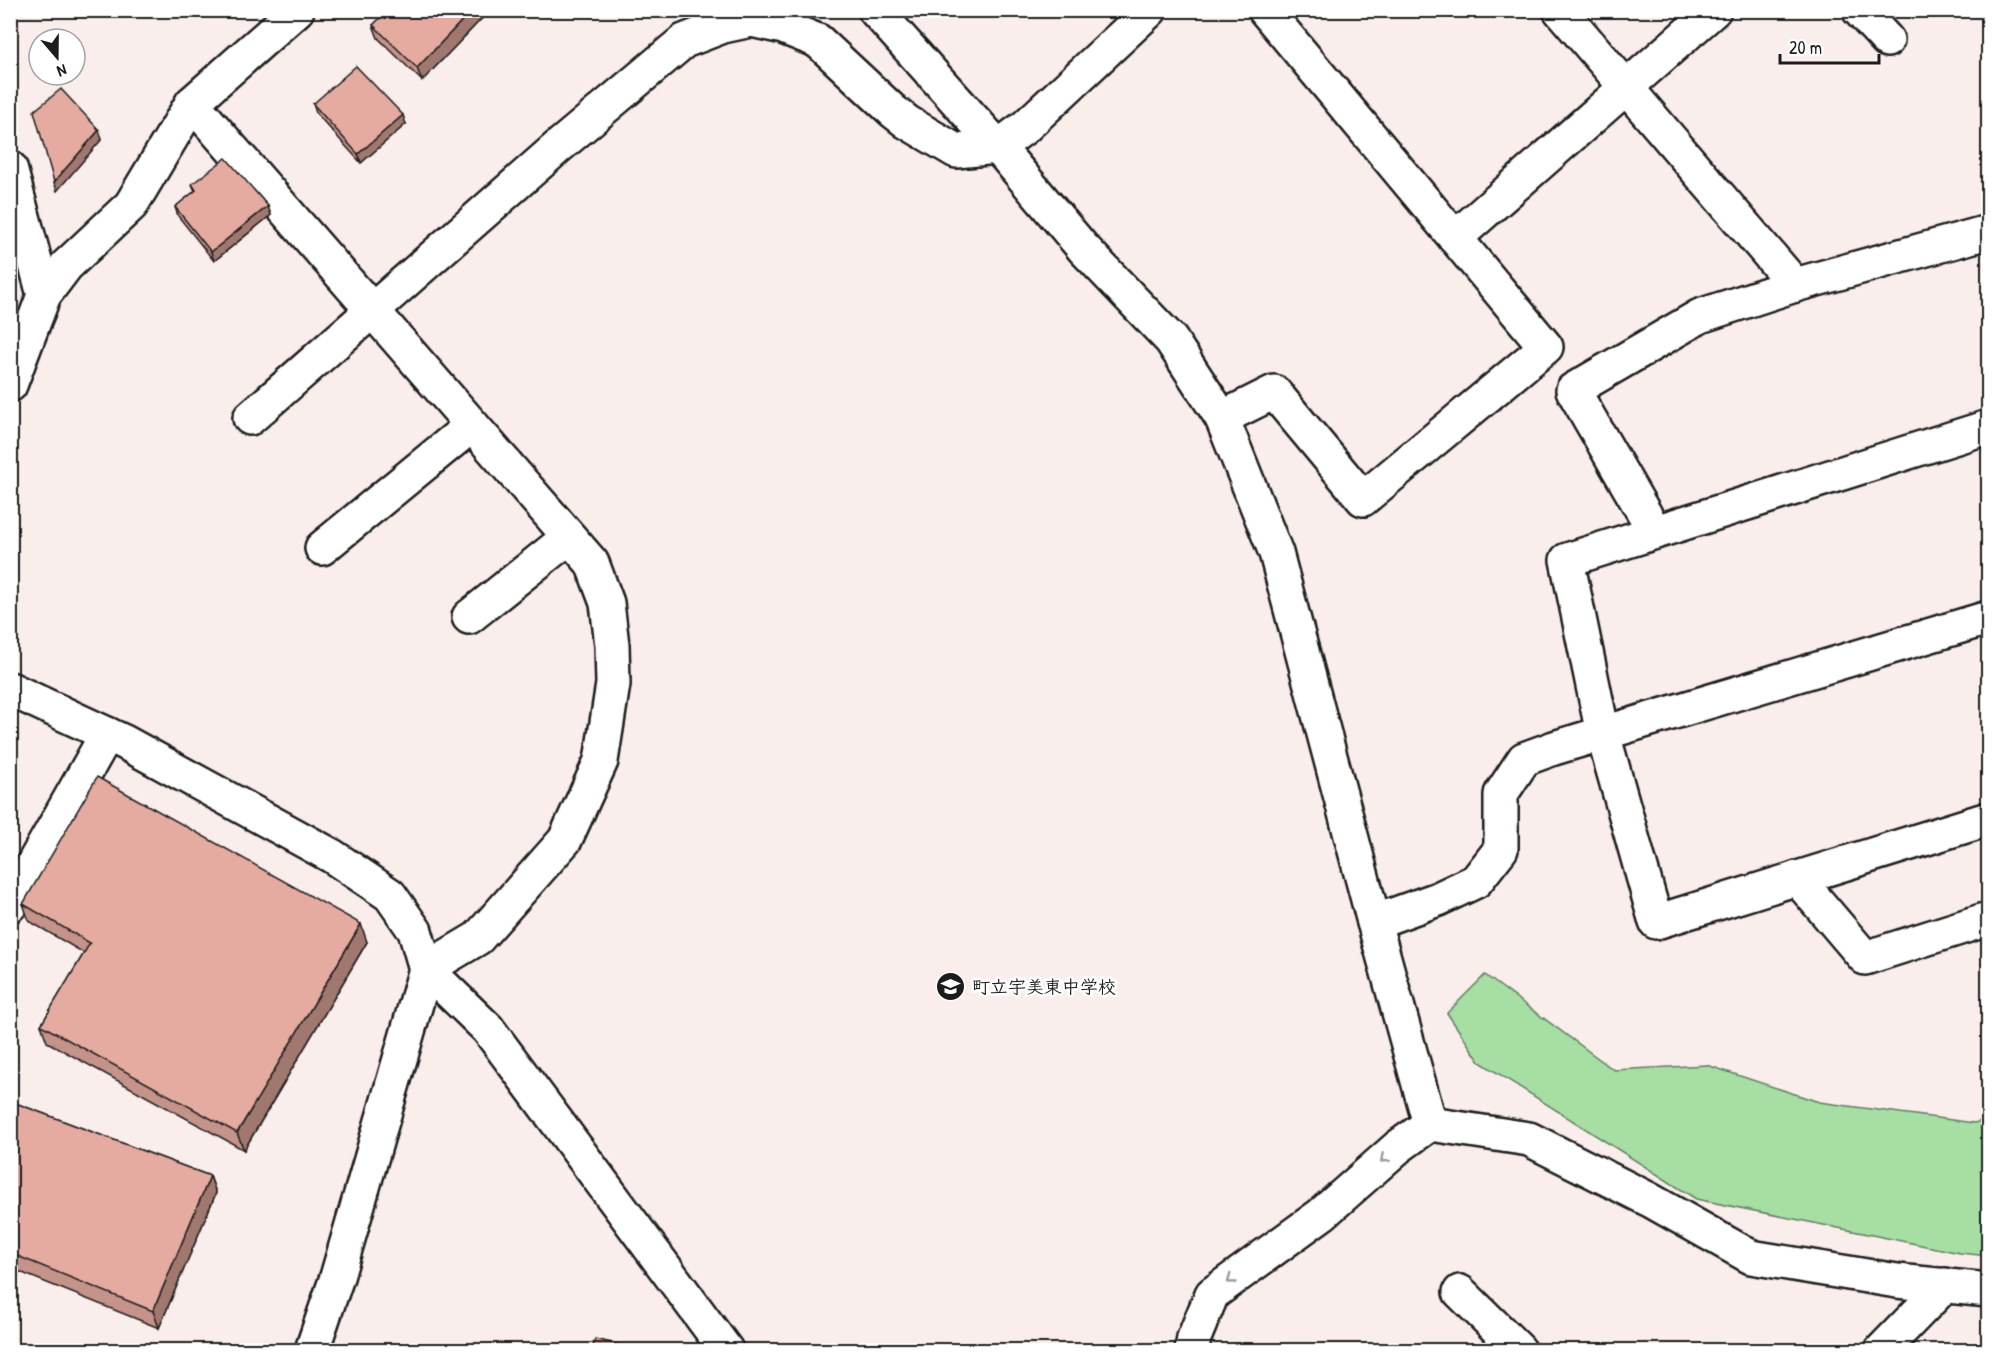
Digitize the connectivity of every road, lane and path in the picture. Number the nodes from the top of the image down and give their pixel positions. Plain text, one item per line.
1 (297, 10) edge
2 (875, 10) edge
3 (1150, 10) edge
4 (1265, 10) edge
5 (1560, 10) edge
6 (1714, 10) edge
7 (1859, 10) edge
8 (1887, 40) dead end
9 (1625, 87) junction
10 (192, 103) junction
11 (998, 147) junction
12 (10, 168) edge
13 (1989, 232) edge
14 (1455, 238) junction
15 (1795, 285) junction
16 (44, 295) junction
17 (372, 311) junction
18 (10, 385) edge
19 (250, 418) dead end
20 (1221, 418) junction
21 (472, 425) junction
22 (1989, 427) edge
23 (1655, 532) junction
24 (569, 537) junction
25 (322, 548) dead end
26 (469, 617) dead end
27 (1989, 618) edge
28 (10, 689) edge
29 (107, 734) junction
30 (1603, 734) junction
31 (1989, 819) edge
32 (1797, 878) junction
33 (10, 905) edge
34 (1989, 919) edge
35 (1374, 922) junction
36 (426, 969) junction
37 (1430, 1124) junction
38 (1945, 1286) junction
39 (1989, 1290) edge
40 (1460, 1292) dead end
41 (312, 1350) edge
42 (726, 1350) edge
43 (1192, 1350) edge
44 (1519, 1350) edge
45 (1882, 1350) edge

1 - 10 street
2 - 11 street
3 - 11 street
4 - 14 street
5 - 9 street
6 - 9 street
7 - 8 street
9 - 14 street
9 - 15 street
10 - 16 street
10 - 17 street
11 - 17 street
11 - 20 street
12 - 16 street
13 - 15 street
14 - 20 street
15 - 23 street
16 - 18 street
17 - 19 street
17 - 21 street
20 - 35 street
21 - 24 street
21 - 25 street
22 - 23 street
23 - 30 street
24 - 26 street
24 - 36 street
27 - 30 street
28 - 29 street
29 - 33 street
29 - 36 street
30 - 32 street
30 - 35 street
31 - 32 street
32 - 34 street
35 - 37 street
36 - 41 street
36 - 42 street
37 - 38 street
37 -> 43 street
38 - 39 street
38 - 45 street
40 - 44 street

